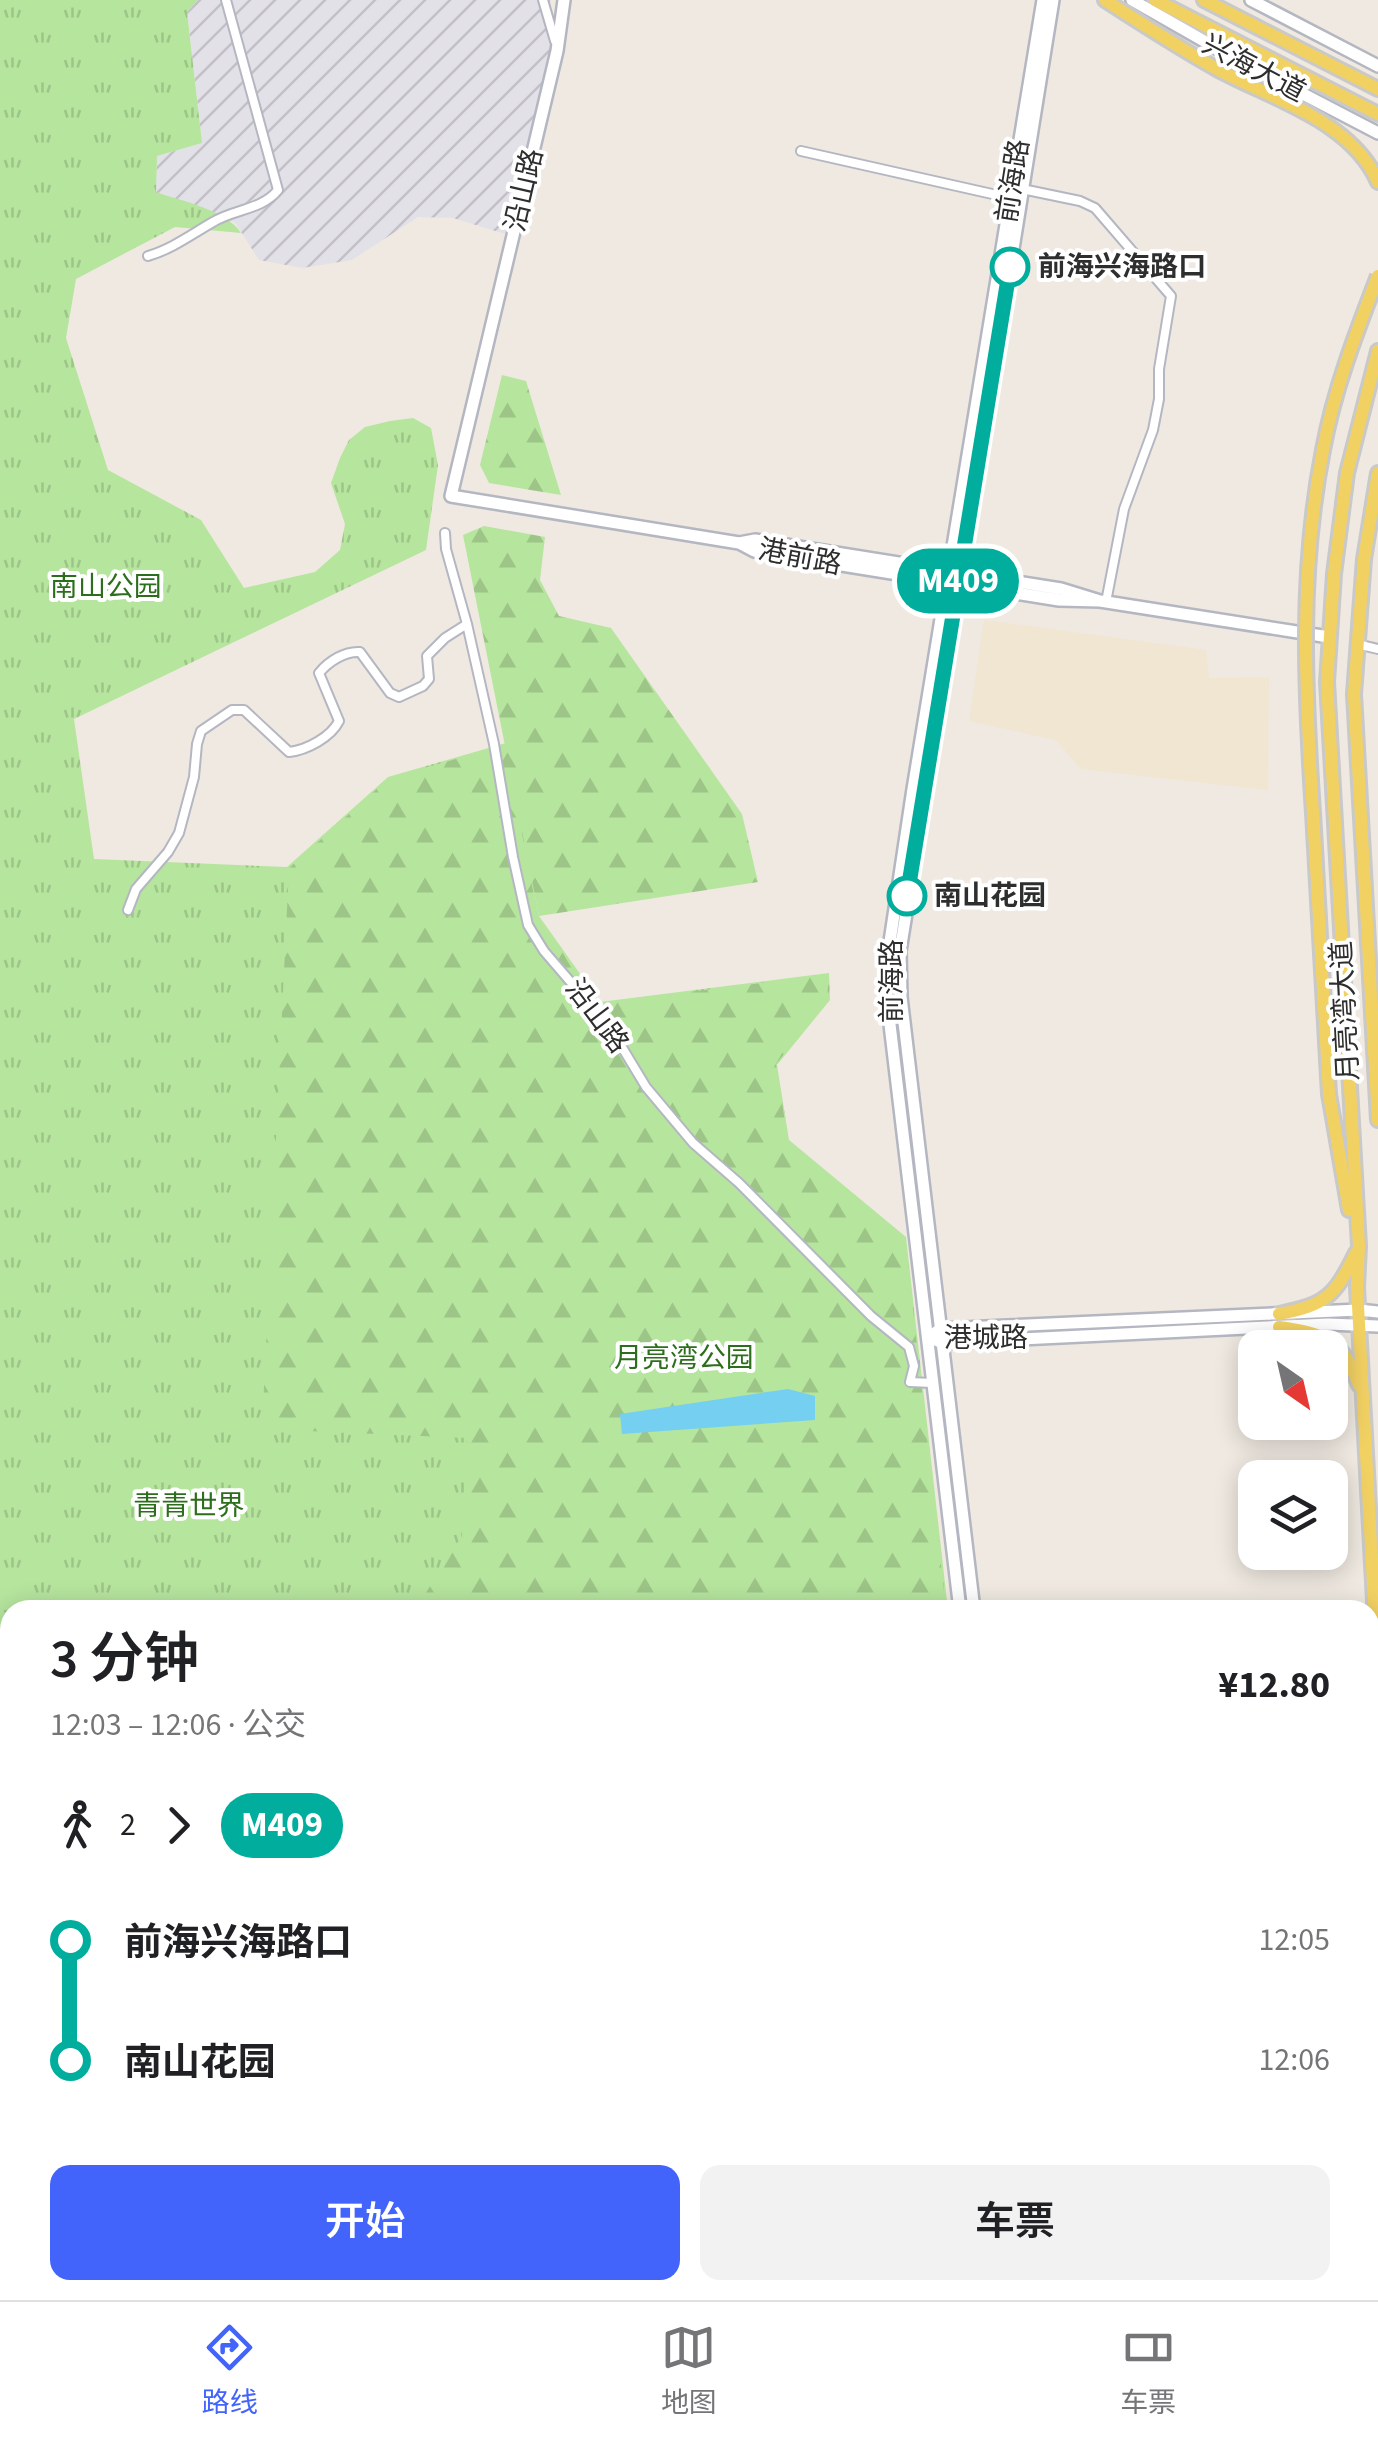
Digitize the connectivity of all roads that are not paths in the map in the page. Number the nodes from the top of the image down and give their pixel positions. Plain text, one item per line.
1 (226, 0) edge
2 (543, 0) edge
3 (564, 0) edge
4 (1043, 0) edge
5 (1053, 0) edge
6 (1105, 0) edge
7 (1132, 0) edge
8 (1155, 0) edge
9 (1204, 0) edge
10 (1251, 0) edge
11 (557, 50) junction
12 (1378, 66) edge
13 (1378, 88) edge
14 (1378, 114) edge
15 (1378, 134) edge
16 (801, 151) dead end
17 (1378, 182) edge
18 (1022, 188) junction
19 (1010, 198) junction
20 (148, 256) dead end
21 (1378, 276) edge
22 (1378, 352) edge
23 (1378, 473) edge
24 (451, 496) joint
25 (445, 533) dead end
26 (954, 578) junction
27 (1103, 602) junction
28 (467, 624) junction
29 (1329, 637) junction
30 (1356, 644) junction
31 (1378, 649) edge
32 (128, 910) dead end
33 (1378, 1120) edge
34 (1358, 1231) junction
35 (1359, 1246) junction
36 (1378, 1312) edge
37 (1359, 1317) junction
38 (1279, 1321) junction
39 (1378, 1326) edge
40 (928, 1336) junction
41 (942, 1336) junction
42 (933, 1383) junction
43 (1364, 1404) junction
44 (959, 1600) edge
45 (973, 1600) edge
46 (1374, 1600) edge

1 - 20 street
2 - 11 street
3 - 11 street, 沿山路
4 - 19 street, 前海路
5 - 18 street, 前海路
6 - 17 main road
7 - 15 street, 兴海大道
8 - 14 main road
9 - 13 main road
10 - 12 street
11 - 24 street, 沿山路
16 - 19 street
18 - 26 street, 前海路
18 - 27 street
19 - 26 street, 前海路
21 - 34 main road, bridge
22 - 29 main road, 月亮湾大道
23 - 30 main road, 月亮湾大道
24 - 26 street, 港前路
25 - 28 street, 沿山路
26 - 27 street, 港前路
26 - 40 street, 前海路
26 - 41 street, 前海路
27 - 29 street, 港前路
28 - 32 street
28 - 42 street, 沿山路
29 - 34 main road, 月亮湾大道
30 - 31 street
30 - 33 main road, 月亮湾大道
34 - 35 main road, 月亮湾大道
35 - 37 main road, 月亮湾大道
35 - 38 main road
36 - 37 street, 港城路
37 - 38 street, 港城路
37 - 39 street, 港城路
37 - 43 main road, 月亮湾大道
38 - 41 street, 港城路
38 - 43 main road
40 - 41 street, 港城路
40 - 42 street, 前海路
41 - 45 street, 前海路
42 - 44 street, 前海路
43 - 46 main road, 月亮湾大道

